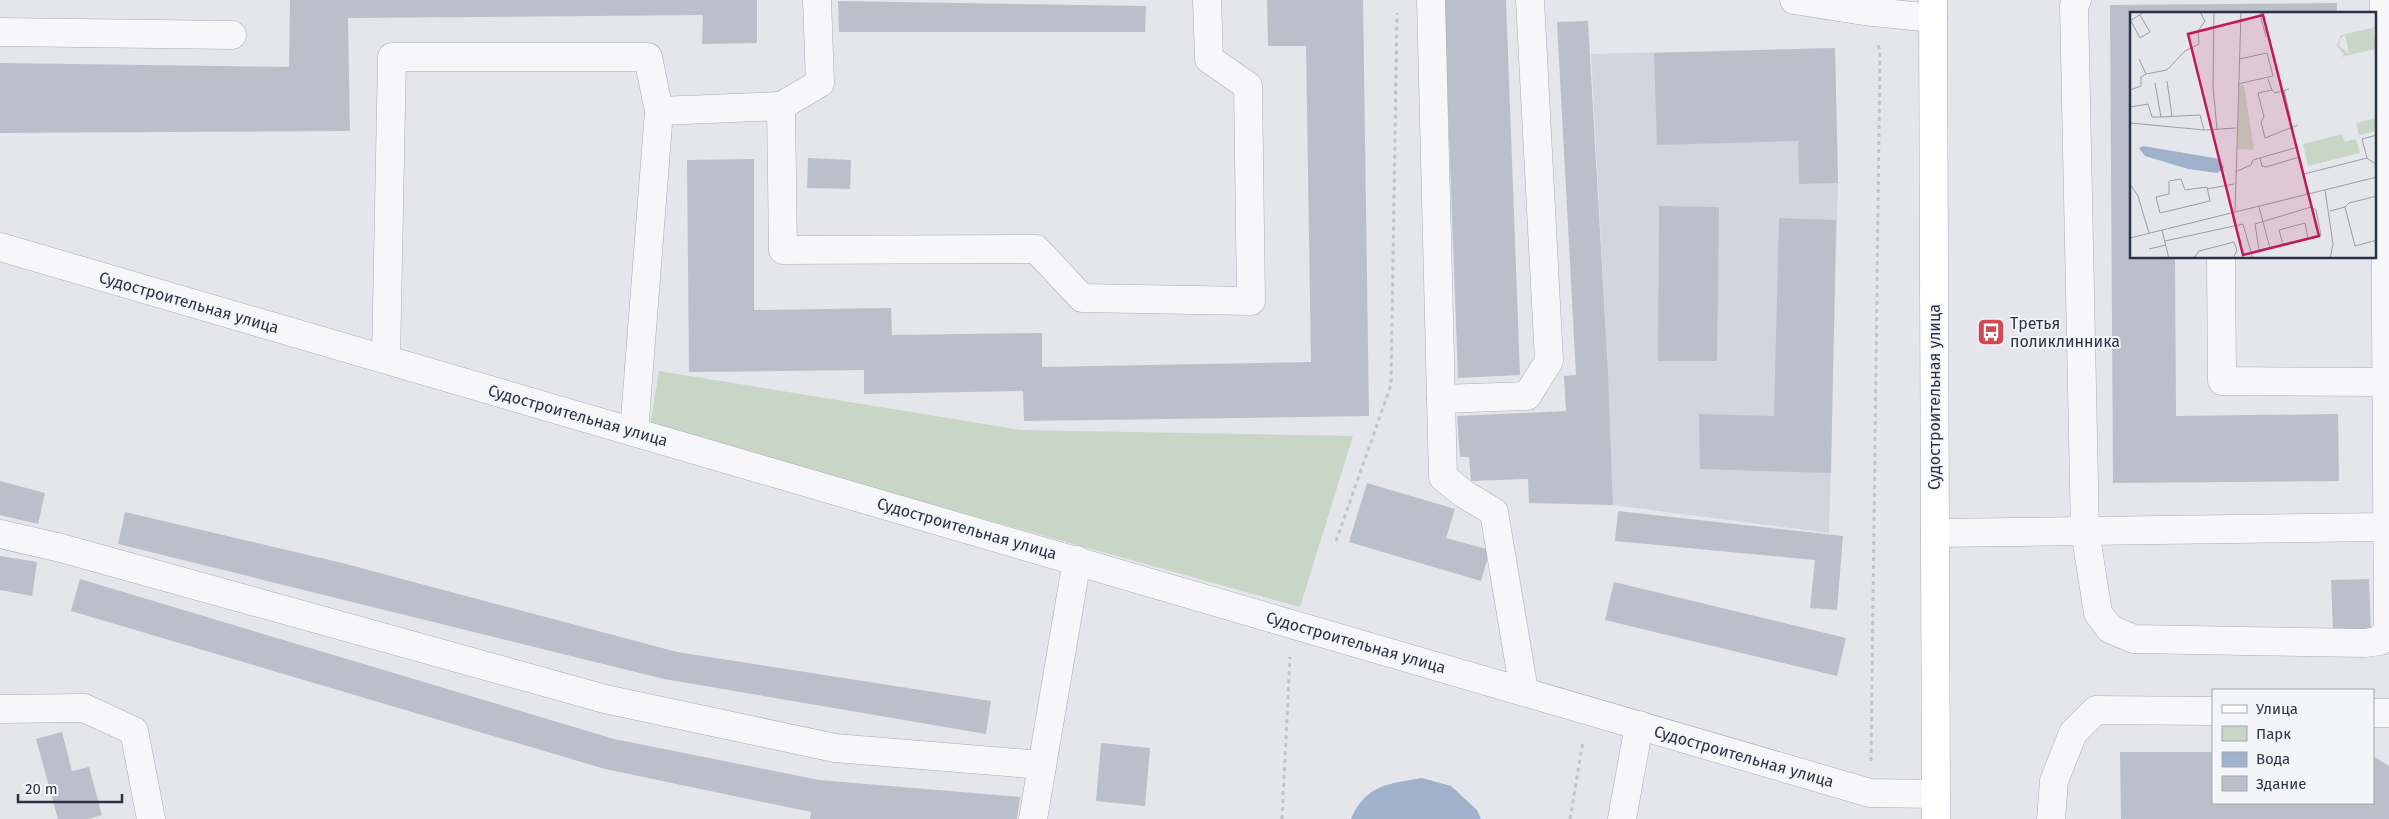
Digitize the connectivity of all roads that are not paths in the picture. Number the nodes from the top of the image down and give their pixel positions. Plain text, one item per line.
1 (817, 0) edge
2 (1207, 0) edge
3 (1431, 0) edge
4 (1530, 0) edge
5 (1794, 0) edge
6 (2077, 0) edge
7 (2384, 0) edge
8 (1933, 9) edge
9 (0, 32) edge
10 (232, 35) dead end
11 (781, 106) junction
12 (659, 111) junction
13 (2380, 114) edge
14 (0, 247) edge
15 (2221, 259) edge
16 (386, 359) junction
17 (2386, 382) junction
18 (1441, 399) junction
19 (634, 432) junction
20 (2387, 528) junction
21 (2085, 531) junction
22 (1935, 533) junction
23 (0, 534) edge
24 (1077, 560) junction
25 (1524, 691) junction
26 (0, 709) edge
27 (2212, 711) edge
28 (2374, 713) edge
29 (2389, 713) edge
30 (1640, 725) junction
31 (1042, 764) junction
32 (1936, 807) edge
33 (151, 819) edge
34 (1033, 819) edge
35 (1622, 819) edge
36 (2051, 819) edge

1 - 11 street
2 - 11 street
3 - 18 street
4 - 18 street
5 - 8 street
6 - 21 street
7 - 13 street
8 - 22 main road, Судостроительная улица
9 - 10 street
11 - 12 street
12 - 16 street
12 - 19 street
13 - 17 street
14 - 16 street, Судостроительная улица
15 - 17 street
16 - 19 street, Судостроительная улица
17 - 20 street
18 - 25 street
19 - 24 street, Судостроительная улица
20 - 21 street
20 - 21 street
21 - 22 street
22 - 32 main road, Судостроительная улица
23 - 31 street
24 - 25 street, Судостроительная улица
24 - 31 street
25 - 30 street, Судостроительная улица
26 - 33 street
27 - 36 street
28 - 29 street
30 - 32 street, Судостроительная улица
30 - 35 street
31 - 34 street

